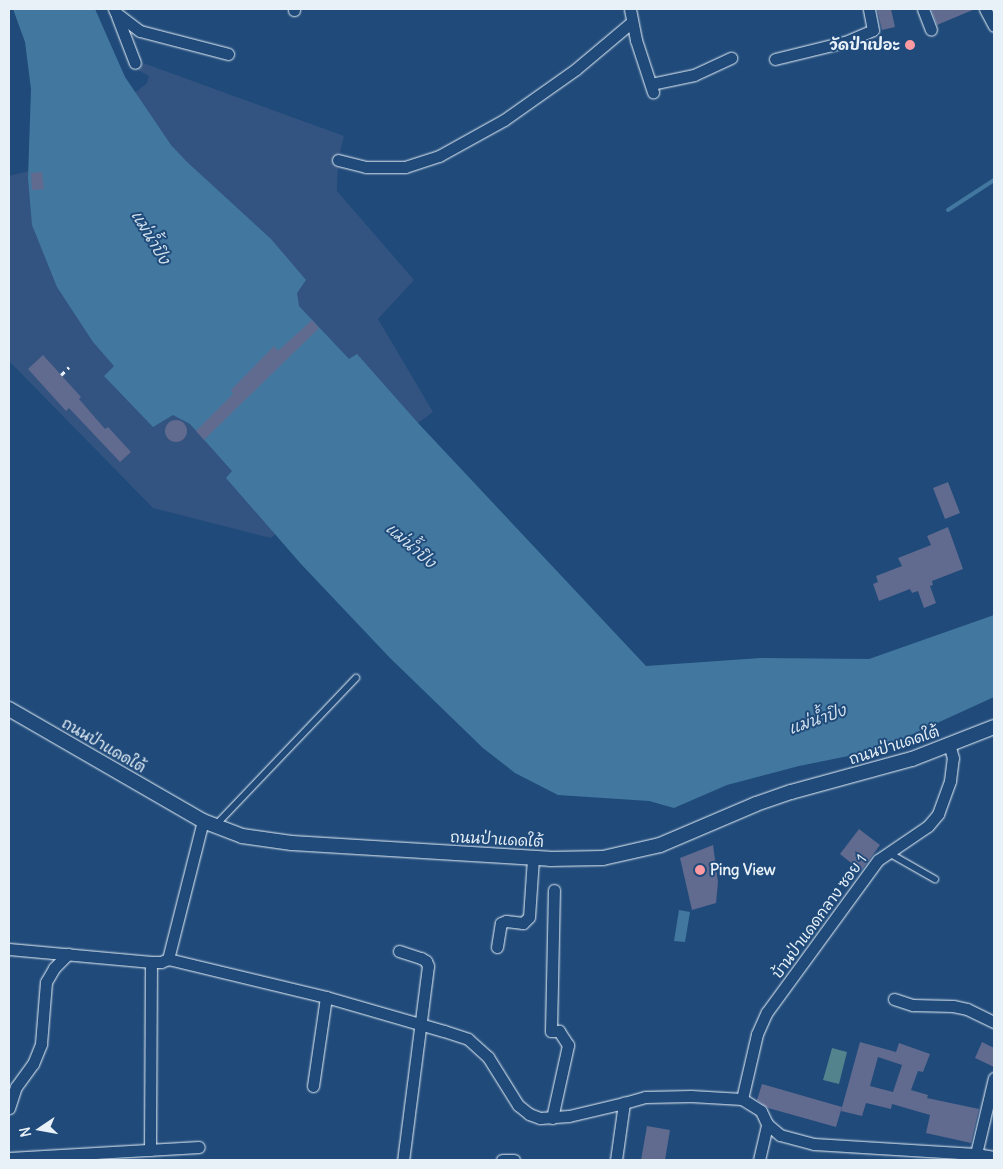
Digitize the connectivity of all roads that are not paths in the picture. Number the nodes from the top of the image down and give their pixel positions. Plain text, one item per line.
1 (630, 9) edge
2 (869, 9) edge
3 (923, 9) edge
4 (984, 9) edge
5 (115, 11) edge
6 (632, 22) junction
7 (994, 26) edge
8 (931, 30) dead end
9 (228, 54) dead end
10 (730, 58) dead end
11 (775, 59) dead end
12 (135, 63) dead end
13 (338, 160) dead end
14 (356, 678) dead end
15 (9, 709) edge
16 (994, 727) edge
17 (950, 744) junction
18 (209, 824) junction
19 (889, 852) junction
20 (533, 858) junction
21 (935, 879) dead end
22 (554, 890) dead end
23 (497, 947) dead end
24 (9, 948) edge
25 (399, 951) dead end
26 (68, 954) junction
27 (168, 959) junction
28 (150, 962) junction
29 (326, 998) junction
30 (894, 998) dead end
31 (994, 1022) edge
32 (419, 1024) junction
33 (994, 1078) edge
34 (313, 1086) dead end
35 (742, 1099) junction
36 (624, 1104) junction
37 (9, 1108) edge
38 (552, 1118) junction
39 (767, 1124) junction
40 (199, 1148) dead end
41 (857, 1148) junction
42 (150, 1150) junction
43 (976, 1154) junction
44 (927, 1156) edge
45 (9, 1158) edge
46 (994, 1158) edge
47 (403, 1160) edge
48 (502, 1160) edge
49 (514, 1160) edge
50 (616, 1160) edge
51 (759, 1160) edge
52 (857, 1160) edge

1 - 6 street
2 - 11 street
3 - 8 street
4 - 7 street
5 - 9 street
5 - 12 street
6 - 10 street
6 - 13 street
14 - 18 lane
15 - 18 street, ถนนป่าแดดใต้
16 - 17 street, ถนนป่าแดดใต้
17 - 19 street, บ้านป่าแดดกลาง ซอย 1
17 - 20 street, ถนนป่าแดดใต้
18 - 20 street, ถนนป่าแดดใต้
18 - 27 street
19 - 21 lane
19 - 35 street, บ้านป่าแดดกลาง ซอย 1
20 - 23 street
22 - 38 street
24 - 26 street
25 - 32 street
26 - 28 street
26 - 37 street
27 - 28 street
27 - 29 street
28 - 42 street
29 - 32 street
29 - 34 street
30 - 31 street
32 - 38 street
32 - 47 street
33 - 43 street
35 - 36 street
35 - 39 street
36 - 38 street
36 - 50 street
39 - 41 street
39 - 51 street
40 - 42 street
41 - 44 street
41 - 52 street
42 - 45 street
43 - 44 street
43 - 46 street
48 - 49 street

